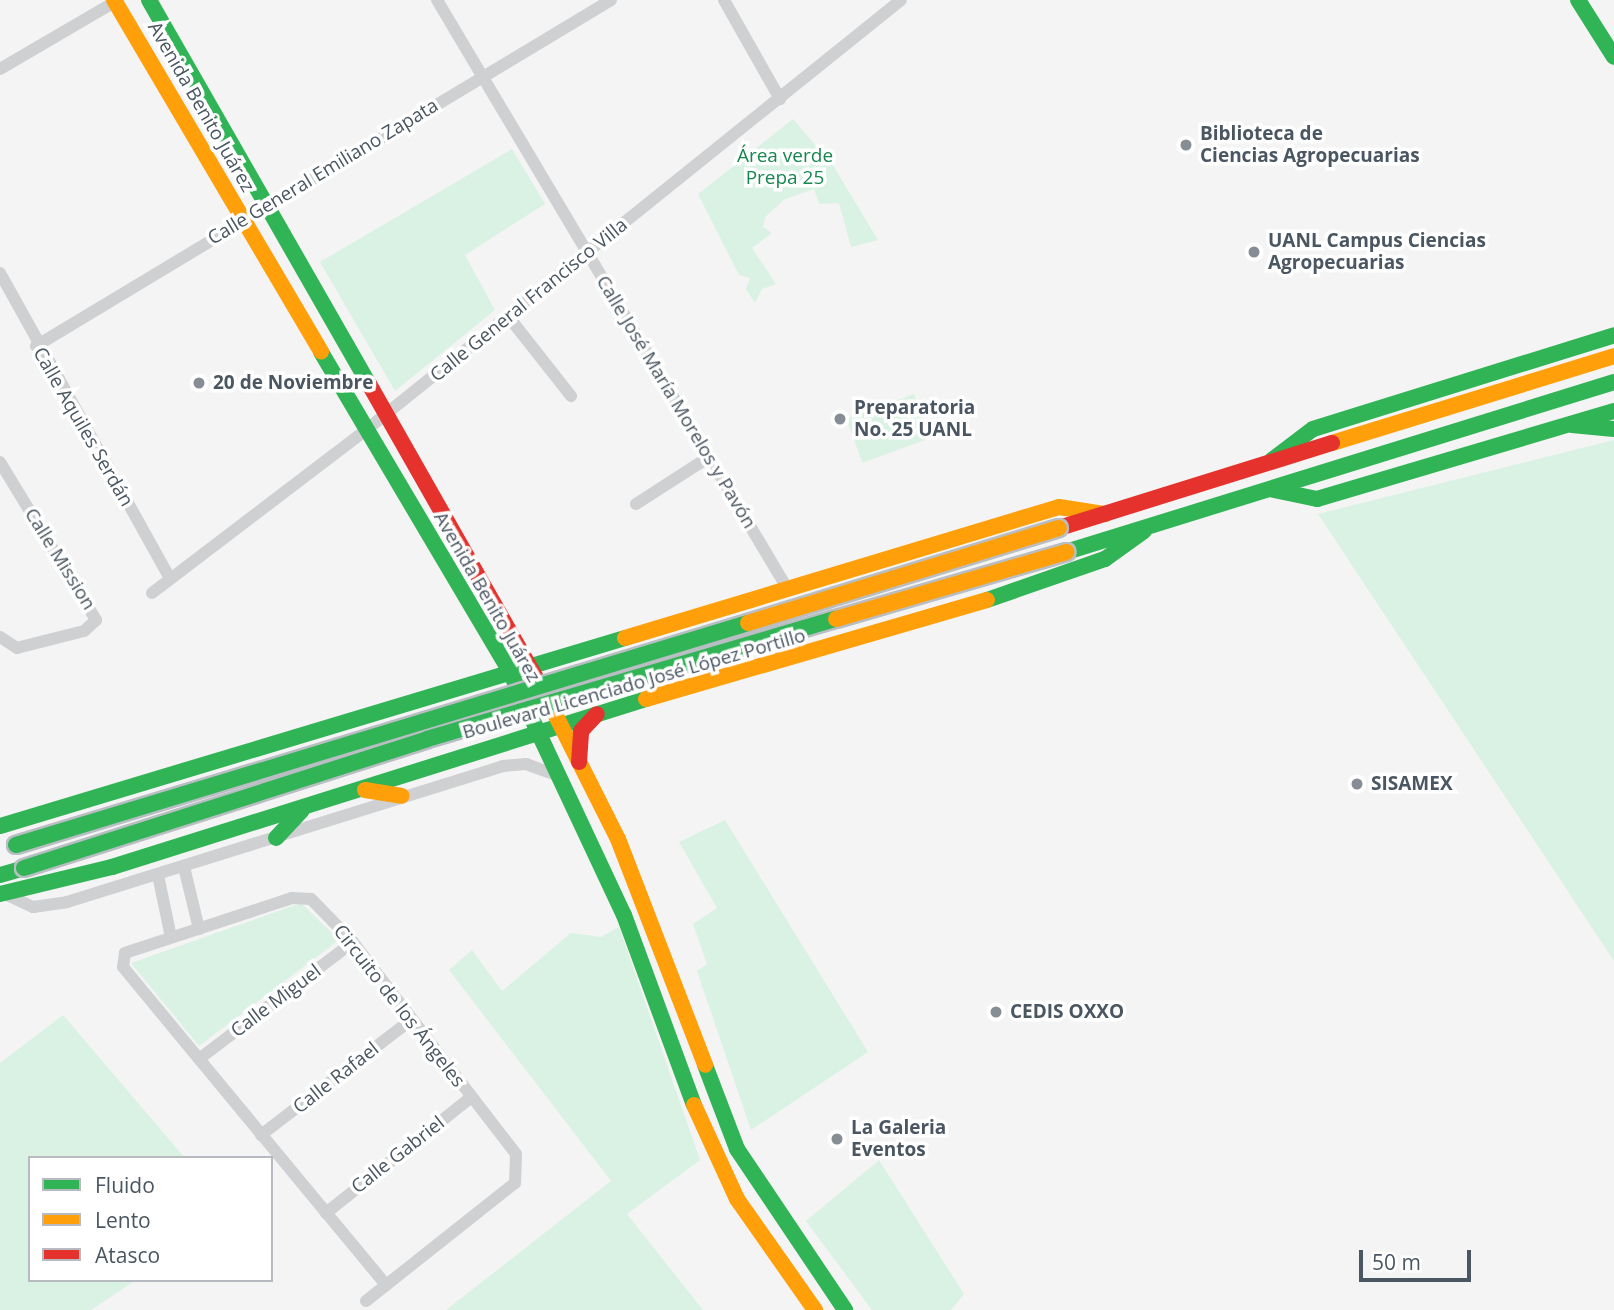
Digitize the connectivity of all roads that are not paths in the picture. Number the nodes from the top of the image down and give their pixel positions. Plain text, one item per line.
1 (116, 0) edge
2 (149, 0) edge
3 (437, 0) edge
4 (611, 0) edge
5 (724, 0) edge
6 (901, 0) edge
7 (1578, 0) edge
8 (1614, 57) edge
9 (0, 69) edge
10 (482, 76) junction
11 (780, 99) junction
12 (266, 206) junction
13 (243, 219) junction
14 (587, 253) junction
15 (0, 273) edge
16 (508, 316) junction
17 (1614, 335) edge
18 (36, 346) junction
19 (1614, 356) edge
20 (1614, 382) edge
21 (571, 396) dead end
22 (1614, 411) edge
23 (387, 413) junction
24 (1568, 425) junction
25 (1614, 429) edge
26 (366, 430) junction
27 (709, 457) junction
28 (0, 462) edge
29 (1266, 466) junction
30 (1274, 490) junction
31 (636, 504) dead end
32 (1105, 514) junction
33 (1149, 527) junction
34 (170, 579) junction
35 (787, 588) junction
36 (152, 593) dead end
37 (0, 637) edge
38 (572, 653) junction
39 (531, 667) junction
40 (510, 672) junction
41 (421, 699) junction
42 (597, 714) junction
43 (558, 724) junction
44 (535, 732) junction
45 (444, 762) junction
46 (579, 766) junction
47 (553, 774) junction
48 (362, 790) junction
49 (402, 796) junction
50 (303, 808) junction
51 (0, 826) edge
52 (582, 830) junction
53 (613, 830) junction
54 (276, 838) junction
55 (8, 848) edge
56 (184, 867) junction
57 (0, 875) edge
58 (158, 875) junction
59 (635, 885) junction
60 (2, 894) edge
61 (624, 915) junction
62 (199, 929) junction
63 (171, 937) junction
64 (656, 940) junction
65 (353, 942) junction
66 (411, 1020) junction
67 (199, 1059) junction
68 (470, 1098) junction
69 (261, 1135) junction
70 (326, 1213) junction
71 (386, 1285) junction
72 (366, 1301) dead end
73 (816, 1310) edge
74 (845, 1310) edge

1 - 9 street
1 - 13 main road, Avenida Benito Juárez
2 - 12 main road, Avenida Benito Juárez
3 - 10 street, Calle José María Morelos y Pavón
4 - 10 street, Calle General Emiliano Zapata
5 - 11 street
6 - 11 street, Calle General Francisco Villa
7 - 8 main road
10 - 12 street, Calle General Emiliano Zapata
10 - 14 street, Calle José María Morelos y Pavón
11 - 14 street, Calle General Francisco Villa
12 - 13 street, Calle General Emiliano Zapata
12 - 23 main road, Avenida Benito Juárez
13 - 18 street, Calle General Emiliano Zapata
13 - 26 main road, Avenida Benito Juárez
14 - 16 street, Calle General Francisco Villa
14 - 27 street, Calle José María Morelos y Pavón
15 - 18 street, Calle Aquiles Serdán
16 - 21 street
16 - 23 street, Calle General Francisco Villa
17 - 29 main road, Boulevard Licenciado José López Portillo
18 - 34 street, Calle Aquiles Serdán
19 - 29 main road, Boulevard Licenciado José López Portillo
20 - 30 main road, Boulevard Licenciado José López Portillo
22 - 24 main road, Boulevard Licenciado José López Portillo
23 - 26 street, Calle General Francisco Villa
23 - 39 main road, Avenida Benito Juárez
24 - 25 main road
24 - 30 main road, Boulevard Licenciado José López Portillo
26 - 34 street, Calle General Francisco Villa
26 - 40 main road, Avenida Benito Juárez
27 - 31 street
27 - 35 street, Calle José María Morelos y Pavón
28 - 37 street, Calle Mission
29 - 32 main road, Boulevard Licenciado José López Portillo
30 - 33 main road, Boulevard Licenciado José López Portillo
32 - 35 main road, Boulevard Licenciado José López Portillo
32 - 55 main road, Boulevard Licenciado José López Portillo, bridge
33 - 42 main road, Boulevard Licenciado José López Portillo
33 - 57 main road, Boulevard Licenciado José López Portillo, bridge
34 - 36 street, Calle General Francisco Villa
35 - 38 main road, Boulevard Licenciado José López Portillo
38 - 39 main road, Boulevard Licenciado José López Portillo
38 - 42 main road
39 - 40 main road, Boulevard Licenciado José López Portillo
39 - 43 main road, Avenida Benito Juárez
40 - 41 main road, Boulevard Licenciado José López Portillo
40 - 44 main road, Avenida Benito Juárez
41 - 45 main road
41 - 51 main road, Boulevard Licenciado José López Portillo
42 - 43 main road, Boulevard Licenciado José López Portillo
42 - 46 main road
43 - 44 main road, Boulevard Licenciado José López Portillo
43 - 46 main road, Avenida Benito Juárez
44 - 45 main road, Boulevard Licenciado José López Portillo
44 - 47 main road, Avenida Benito Juárez
45 - 48 main road, Boulevard Licenciado José López Portillo
46 - 53 main road, Avenida Benito Juárez
47 - 49 street
47 - 52 main road, Avenida Benito Juárez
48 - 49 main road
48 - 50 main road, Boulevard Licenciado José López Portillo
49 - 54 street
50 - 54 main road
50 - 60 main road, Boulevard Licenciado José López Portillo
52 - 53 main road
52 - 61 main road, Avenida Benito Juárez
53 - 59 main road, Avenida Benito Juárez
54 - 56 street
56 - 58 street
56 - 62 street
58 - 60 street
58 - 63 street
59 - 61 main road
59 - 64 main road, Avenida Benito Juárez
61 - 64 main road
61 - 73 main road, Avenida Benito Juárez
62 - 63 street, Circuito de los Ángeles
62 - 65 street, Circuito de los Ángeles
63 - 67 street, Circuito de los Ángeles
64 - 74 main road, Avenida Benito Juárez
65 - 66 street, Circuito de los Ángeles
65 - 67 street, Calle Miguel
66 - 68 street, Circuito de los Ángeles
66 - 69 street, Calle Rafael
67 - 69 street, Circuito de los Ángeles
68 - 70 street, Calle Gabriel
68 - 71 street, Circuito de los Ángeles
69 - 70 street, Circuito de los Ángeles
70 - 71 street, Circuito de los Ángeles
71 - 72 street, Circuito de los Ángeles

